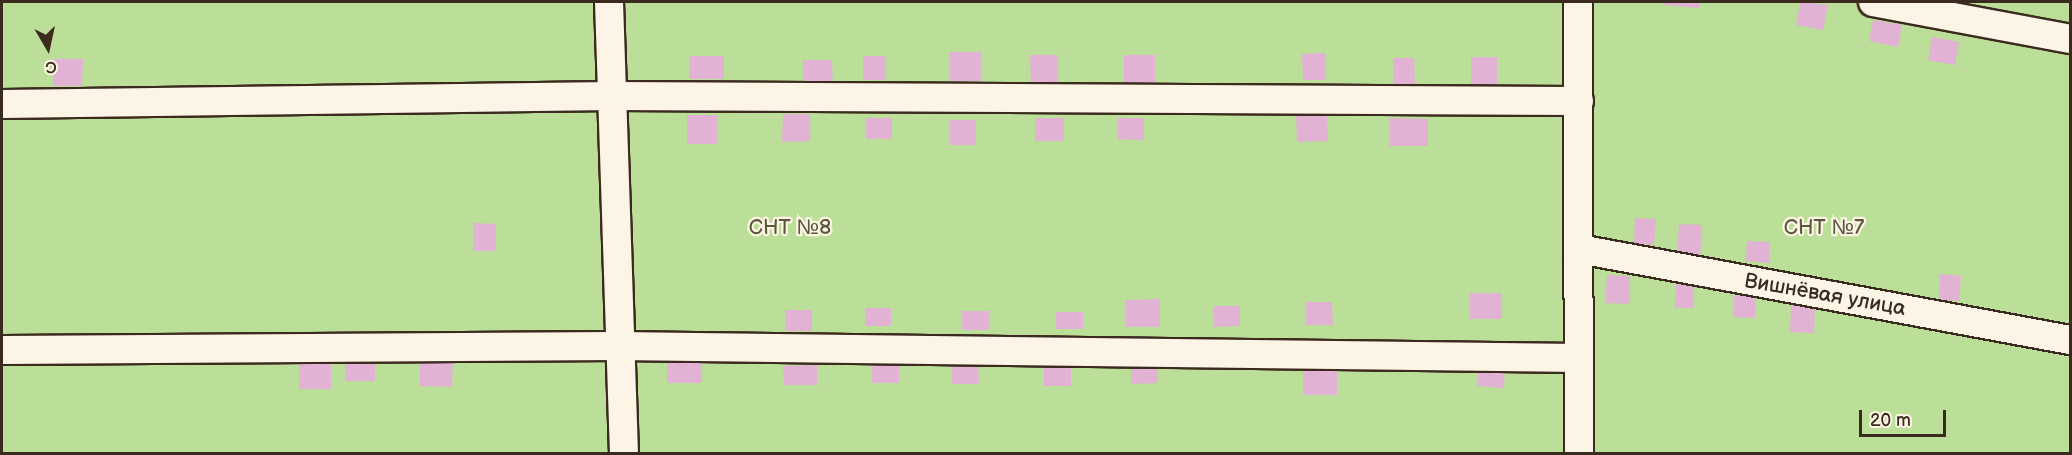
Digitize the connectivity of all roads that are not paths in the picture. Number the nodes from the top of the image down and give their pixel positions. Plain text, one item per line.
1 (609, 2) edge
2 (1578, 2) edge
3 (1873, 2) edge
4 (2070, 39) edge
5 (612, 96) junction
6 (1579, 101) junction
7 (2, 104) edge
8 (1579, 249) junction
9 (2070, 340) edge
10 (618, 346) junction
11 (2, 350) edge
12 (1579, 358) junction
13 (624, 453) edge
14 (1579, 453) edge

1 - 5 street
2 - 6 street
3 - 4 street
5 - 6 street
5 - 7 street
5 - 10 street
6 - 8 street
8 - 9 street, Вишнёвая улица
8 - 12 street
10 - 11 street
10 - 12 street
10 - 13 street
12 - 14 street

